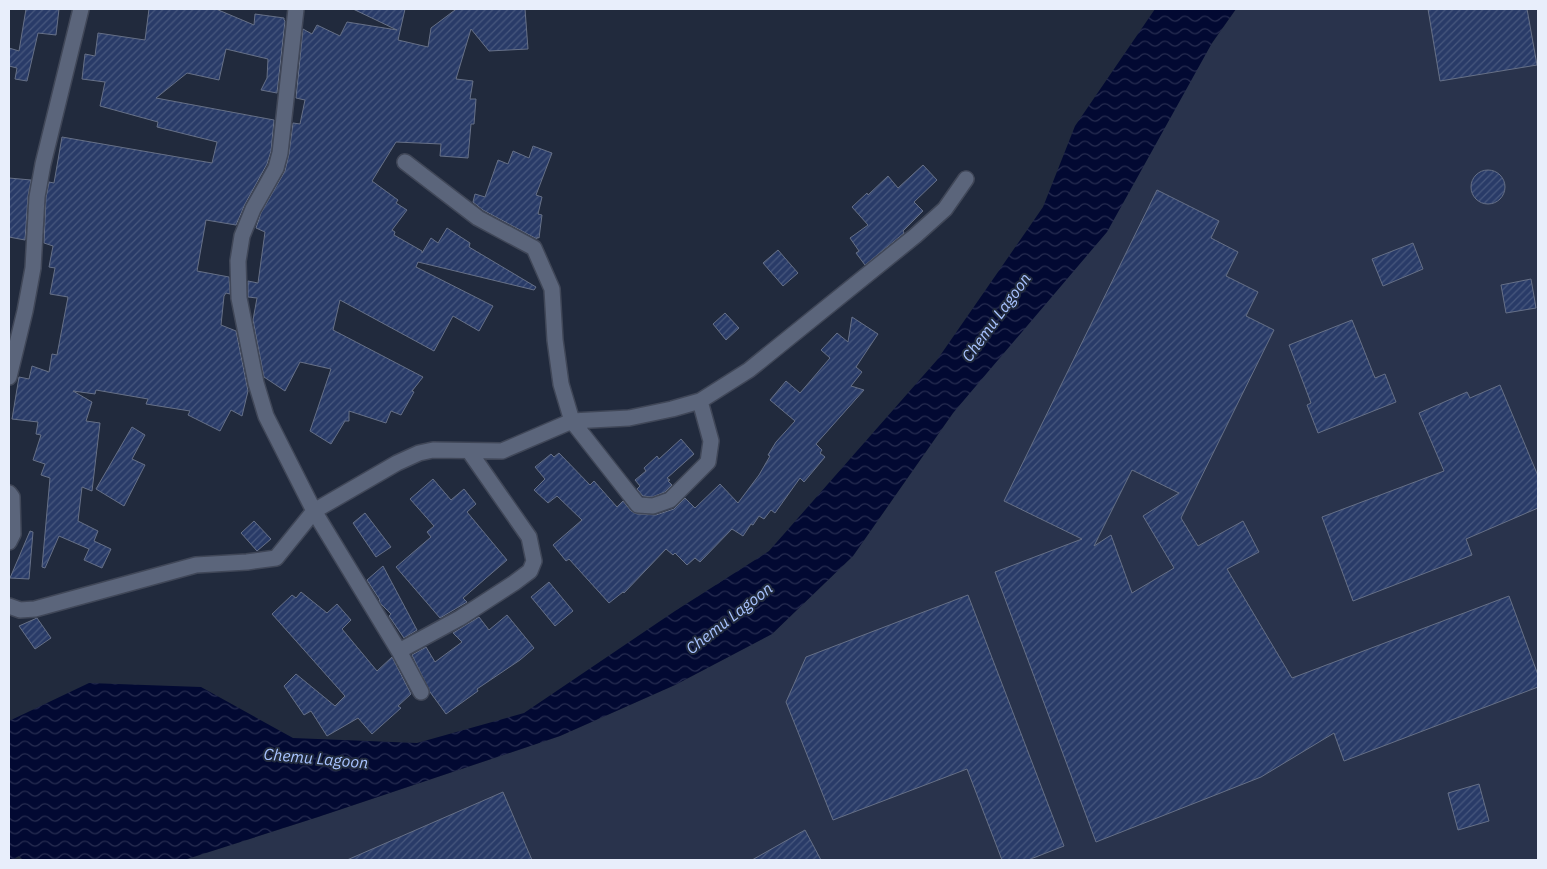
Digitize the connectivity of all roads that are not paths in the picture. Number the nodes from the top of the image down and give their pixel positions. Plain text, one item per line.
1 (81, 9) edge
2 (296, 9) edge
3 (405, 162) dead end
4 (966, 179) dead end
5 (9, 377) edge
6 (700, 401) junction
7 (572, 421) junction
8 (469, 451) junction
9 (9, 493) edge
10 (314, 511) junction
11 (9, 542) edge
12 (9, 606) edge
13 (399, 651) junction
14 (421, 692) dead end

1 - 5 street
2 - 10 street
3 - 7 street
4 - 6 street
6 - 7 street
6 - 7 street
7 - 8 street
8 - 10 street
8 - 13 street
9 - 11 street
10 - 12 street
10 - 13 street
13 - 14 street

